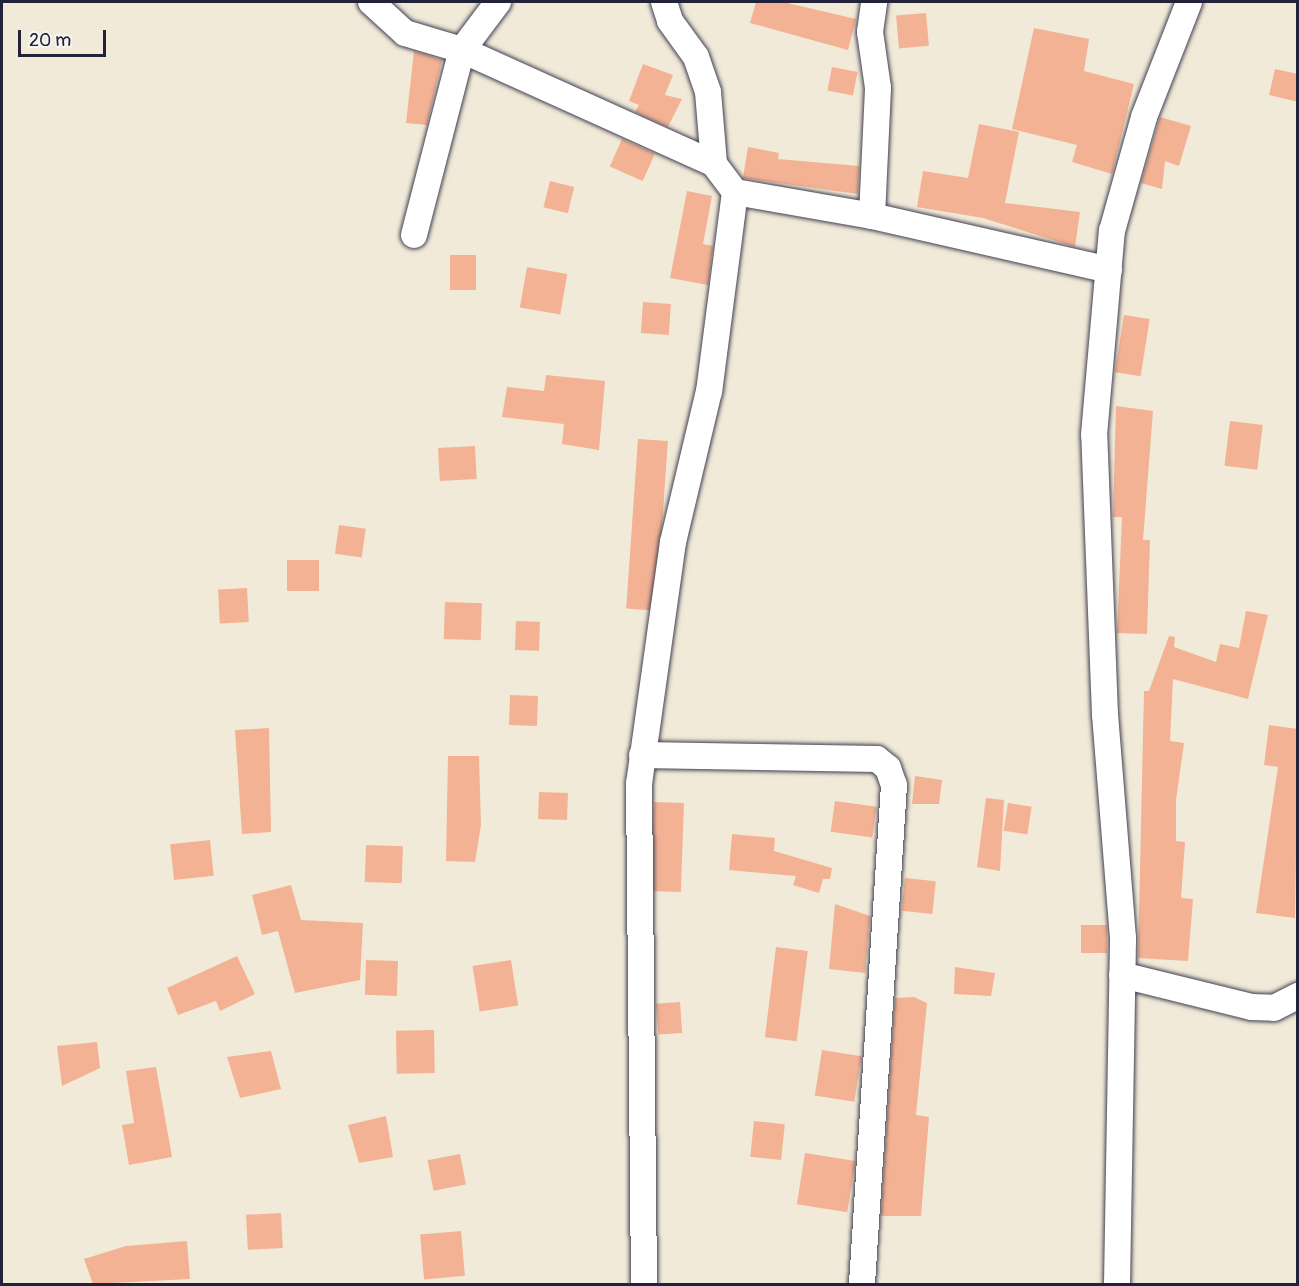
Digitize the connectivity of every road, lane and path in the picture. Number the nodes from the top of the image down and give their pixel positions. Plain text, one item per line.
1 (371, 2) edge
2 (498, 2) edge
3 (664, 2) edge
4 (874, 2) edge
5 (1189, 2) edge
6 (462, 50) junction
7 (714, 164) junction
8 (735, 192) junction
9 (872, 216) junction
10 (414, 235) dead end
11 (1109, 270) junction
12 (642, 755) junction
13 (1122, 975) junction
14 (1298, 996) edge
15 (645, 1284) edge
16 (862, 1284) edge
17 (1117, 1284) edge

1 - 6 street
2 - 6 street
3 - 7 street
4 - 9 street
5 - 11 street
6 - 7 street
6 - 10 street
7 - 8 street
8 - 9 street
8 - 12 street
9 - 11 street
11 - 13 street
12 - 15 street
12 - 16 street
13 - 14 street
13 - 17 street

